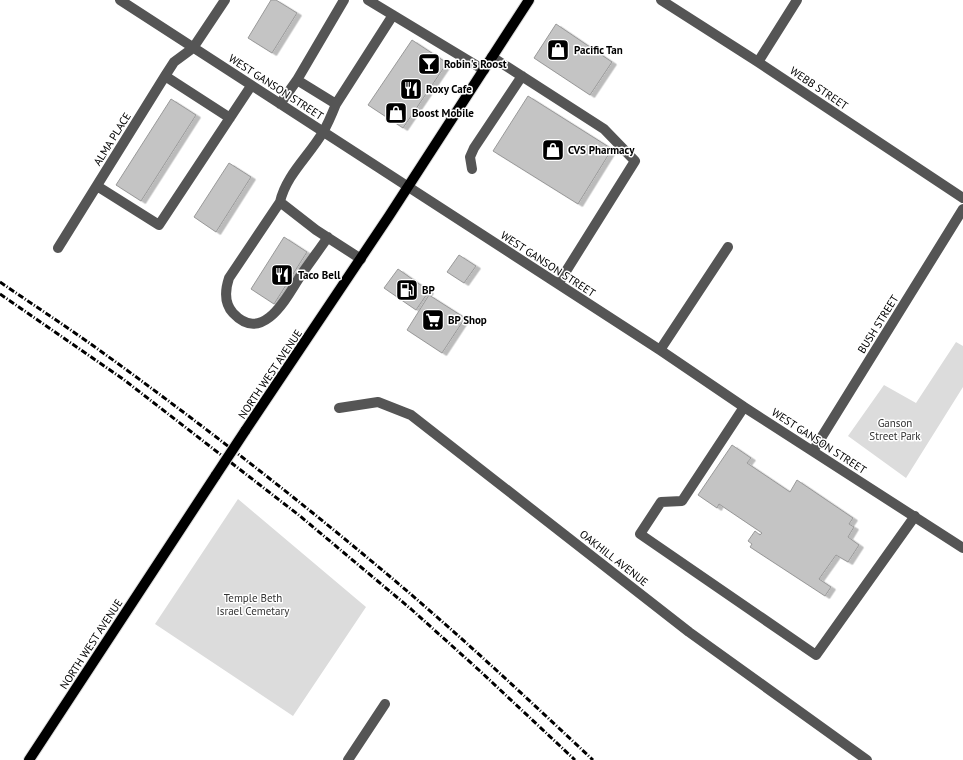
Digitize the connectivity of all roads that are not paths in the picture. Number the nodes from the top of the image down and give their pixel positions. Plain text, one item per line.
1 (120, 0) edge
2 (344, 0) edge
3 (368, 0) edge
4 (529, 0) edge
5 (661, 0) edge
6 (797, 0) edge
7 (220, 2) edge
8 (132, 3) edge
9 (393, 15) junction
10 (193, 48) junction
11 (492, 57) junction
12 (758, 62) junction
13 (484, 70) junction
14 (165, 76) junction
15 (522, 76) junction
16 (297, 80) junction
17 (251, 86) junction
18 (280, 104) junction
19 (336, 104) junction
20 (230, 118) junction
21 (323, 132) junction
22 (472, 169) dead end
23 (97, 186) junction
24 (408, 187) junction
25 (963, 198) edge
26 (280, 202) junction
27 (963, 209) edge
28 (328, 237) junction
29 (728, 247) dead end
30 (58, 248) dead end
31 (361, 259) junction
32 (558, 284) junction
33 (660, 350) junction
34 (744, 407) junction
35 (339, 408) dead end
36 (813, 451) junction
37 (915, 516) junction
38 (963, 548) edge
39 (384, 704) dead end
40 (29, 760) edge
41 (348, 760) edge
42 (867, 760) edge

1 - 8 street, WEST GANSON STREET
2 - 16 street
3 - 9 street
4 - 11 main road, NORTH WEST AVENUE
5 - 12 street, WEBB STREET
6 - 12 street
7 - 10 street, ALMA PLACE
8 - 10 street, WEST GANSON STREET
9 - 13 street
9 - 19 street
10 - 14 street, ALMA PLACE
10 - 17 street, WEST GANSON STREET
11 - 13 main road, NORTH WEST AVENUE
11 - 15 street
12 - 25 street, WEBB STREET
13 - 24 main road, NORTH WEST AVENUE
14 - 20 street
14 - 23 street, ALMA PLACE
15 - 22 street
15 - 32 street
16 - 18 street
16 - 19 street
17 - 18 street, WEST GANSON STREET
17 - 20 street
18 - 21 street, WEST GANSON STREET
19 - 21 street
20 - 23 street
21 - 24 street, WEST GANSON STREET
21 - 26 street
23 - 30 street, ALMA PLACE
24 - 31 main road, NORTH WEST AVENUE
24 - 32 street, WEST GANSON STREET
26 - 28 street
26 - 28 street
27 - 36 street, BUSH STREET
28 - 31 street
29 - 33 street
31 - 40 main road, NORTH WEST AVENUE, bridge
32 - 33 street, WEST GANSON STREET
33 - 34 street, WEST GANSON STREET
34 - 36 street, WEST GANSON STREET
34 - 37 street
35 - 42 street, OAKHILL AVENUE
36 - 37 street, WEST GANSON STREET
37 - 38 street, WEST GANSON STREET
39 - 41 street

